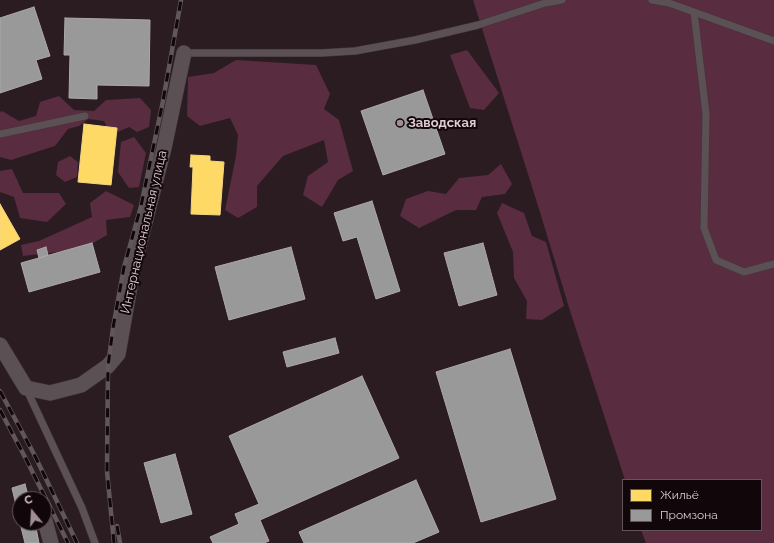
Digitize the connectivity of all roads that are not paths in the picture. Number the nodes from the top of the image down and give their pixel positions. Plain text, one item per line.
1 (562, 0) edge
2 (652, 0) edge
3 (694, 12) junction
4 (774, 41) edge
5 (184, 53) joint
6 (84, 116) dead end
7 (0, 134) edge
8 (774, 264) edge
9 (0, 345) edge
10 (26, 388) junction
11 (48, 531) edge
12 (51, 543) edge
13 (95, 543) edge

1 - 5 lane
2 - 3 lane
3 - 4 lane
3 - 8 lane
5 - 10 street, Интернациональная улица
6 - 7 lane
9 - 10 street
10 - 13 lane
11 - 12 street

